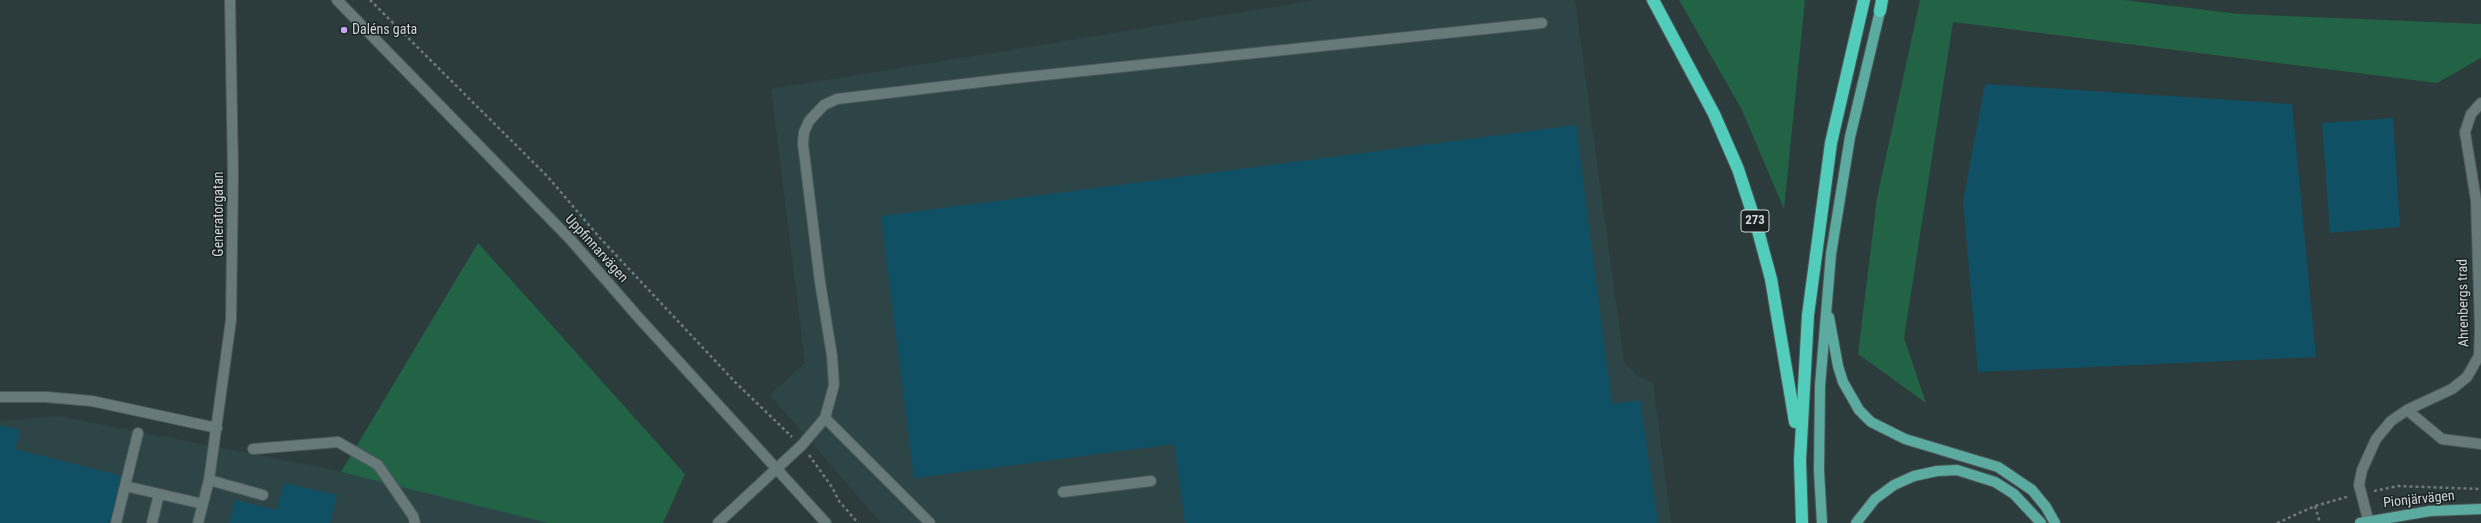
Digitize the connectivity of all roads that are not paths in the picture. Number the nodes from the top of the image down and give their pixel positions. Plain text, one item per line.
1 (230, 0) edge
2 (337, 0) edge
3 (1653, 0) edge
4 (1864, 0) edge
5 (1881, 6) edge
6 (1542, 23) dead end
7 (2481, 103) edge
8 (1826, 302) junction
9 (0, 397) edge
10 (2407, 410) junction
11 (825, 418) junction
12 (217, 428) junction
13 (138, 433) dead end
14 (2481, 444) edge
15 (253, 449) dead end
16 (1800, 460) junction
17 (777, 469) junction
18 (209, 480) junction
19 (1151, 481) dead end
20 (125, 486) junction
21 (1064, 492) dead end
22 (159, 494) junction
23 (263, 495) dead end
24 (203, 504) junction
25 (2481, 509) edge
26 (2366, 522) edge
27 (116, 523) edge
28 (152, 523) edge
29 (198, 523) edge
30 (415, 523) edge
31 (718, 523) edge
32 (826, 523) edge
33 (930, 523) edge
34 (1802, 523) edge
35 (1822, 523) edge
36 (1856, 523) edge
37 (2041, 523) edge
38 (2055, 523) edge

1 - 12 street, Generatorgatan
2 - 17 street, Uppfinnarvägen
3 - 16 highway, 273
4 - 16 highway
5 - 8 main road
6 - 11 street
7 - 10 street, Ahrenbergs trad
8 - 35 main road
8 - 38 main road
9 - 12 street
10 - 14 street
10 - 26 street, Ahrenbergs trad
11 - 17 street
11 - 33 street
12 - 18 street, Generatorgatan
13 - 20 street
15 - 30 street
16 - 34 highway, 273
17 - 31 street
17 - 32 street, Uppfinnarvägen
18 - 23 street
18 - 24 street, Generatorgatan
19 - 21 street
20 - 22 street
20 - 27 street
22 - 24 street
22 - 28 street
24 - 29 street, Generatorgatan
25 - 26 main road, Pionjärvägen
36 - 37 main road

